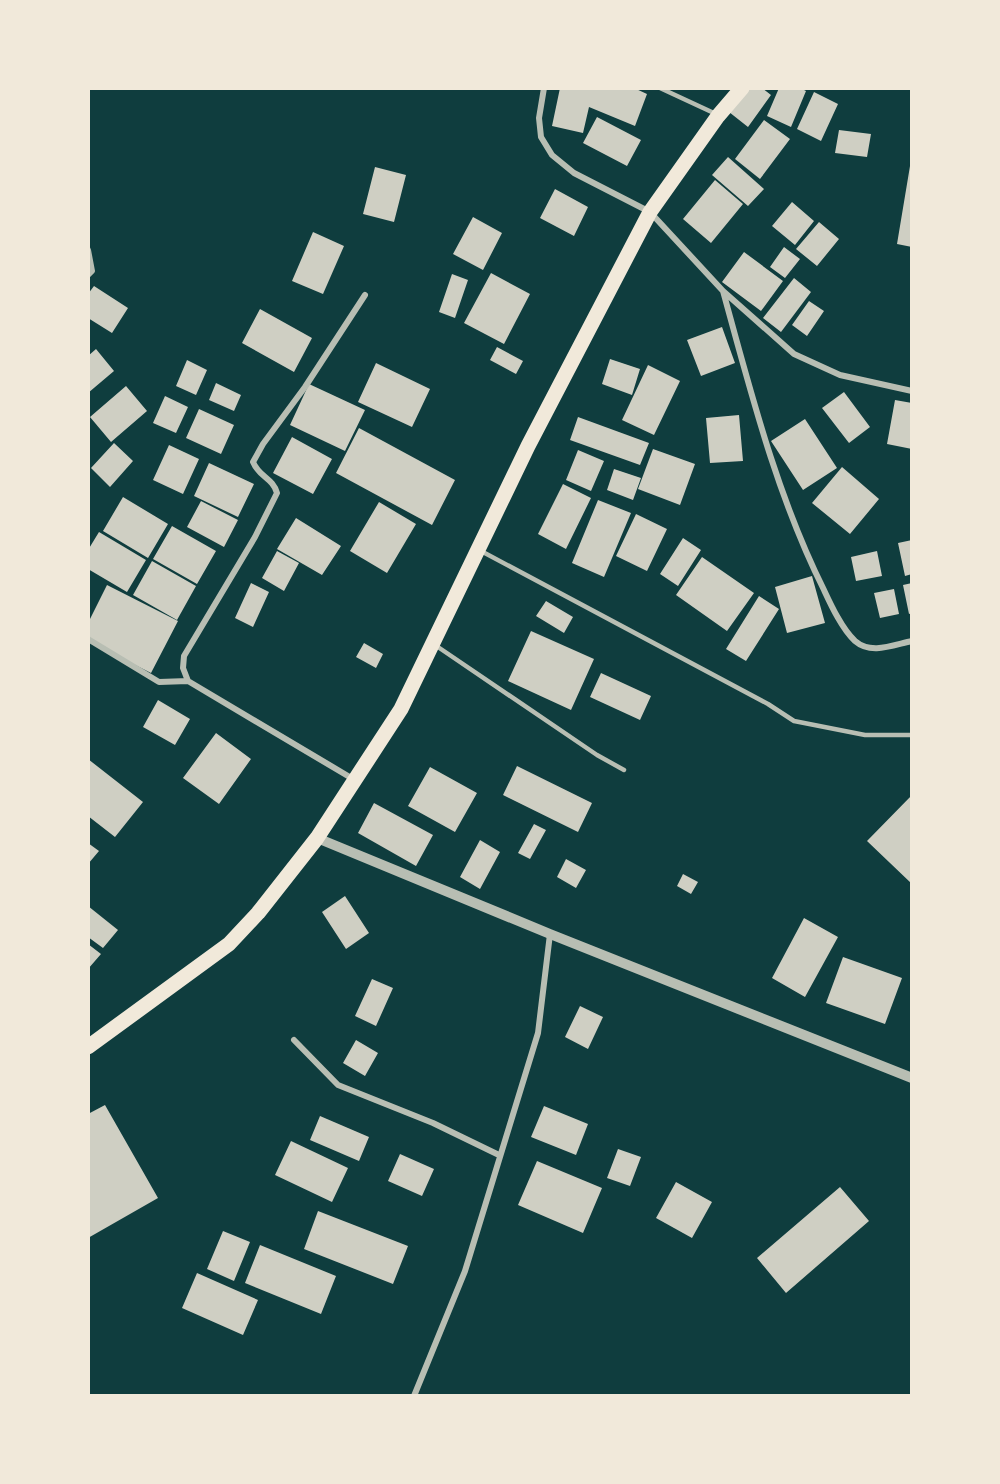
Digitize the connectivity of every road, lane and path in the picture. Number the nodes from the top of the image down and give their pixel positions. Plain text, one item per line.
1 (544, 88) edge
2 (660, 88) edge
3 (742, 88) edge
4 (718, 116) junction
5 (650, 212) junction
6 (88, 250) edge
7 (88, 275) edge
8 (723, 291) junction
9 (365, 295) dead end
10 (912, 391) edge
11 (479, 550) junction
12 (88, 639) edge
13 (912, 641) edge
14 (433, 644) junction
15 (188, 681) junction
16 (912, 735) edge
17 (624, 770) dead end
18 (354, 779) junction
19 (317, 838) junction
20 (550, 934) junction
21 (294, 1040) dead end
22 (88, 1047) edge
23 (912, 1078) edge
24 (499, 1155) junction
25 (414, 1395) edge

1 - 5 street
2 - 4 lane
3 - 4 main road
4 - 5 main road
5 - 8 street
5 - 11 main road
6 - 7 street
8 - 10 street
8 - 13 street
9 - 15 street
11 - 14 main road
11 - 16 lane
12 - 15 street
14 - 17 lane
14 - 18 main road
15 - 18 street
18 - 19 main road
19 - 20 street
19 - 22 main road
20 - 23 street
20 - 24 street
21 - 24 street
24 - 25 street

